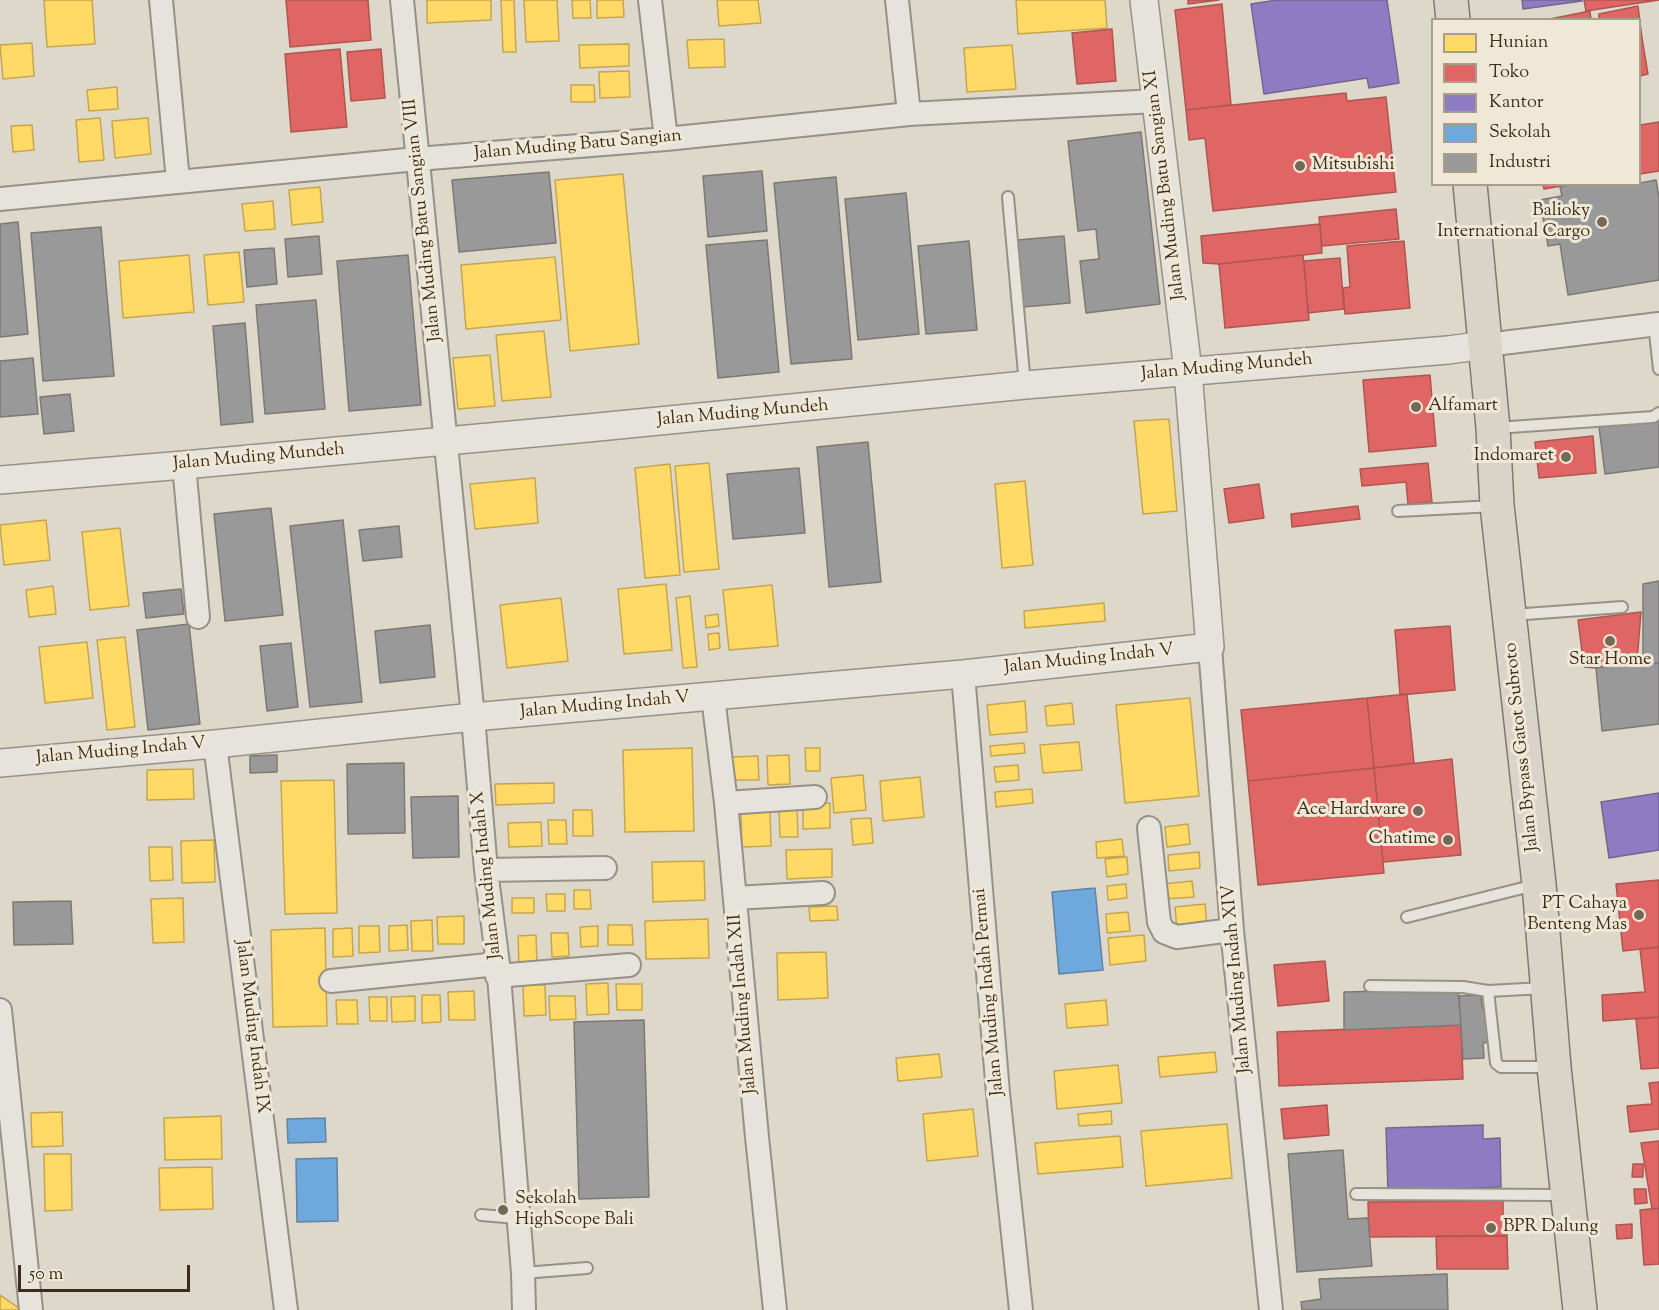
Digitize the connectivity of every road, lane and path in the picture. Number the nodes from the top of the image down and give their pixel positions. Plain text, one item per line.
1 (161, 0) edge
2 (402, 0) edge
3 (650, 0) edge
4 (897, 0) edge
5 (1144, 0) edge
6 (1451, 0) edge
7 (1453, 18) edge
8 (1156, 101) junction
9 (909, 114) junction
10 (666, 139) junction
11 (417, 159) junction
12 (178, 181) junction
13 (1470, 186) edge
14 (1008, 197) dead end
15 (0, 199) edge
16 (1656, 324) edge
17 (1485, 345) junction
18 (1659, 369) edge
19 (1188, 371) junction
20 (1025, 386) junction
21 (1659, 413) edge
22 (1493, 428) junction
23 (446, 440) junction
24 (184, 465) junction
25 (0, 480) edge
26 (1497, 505) junction
27 (1398, 511) dead end
28 (1622, 607) dead end
29 (1509, 615) junction
30 (198, 618) dead end
31 (1210, 647) junction
32 (963, 674) junction
33 (713, 697) junction
34 (473, 717) junction
35 (215, 744) junction
36 (0, 763) edge
37 (815, 797) dead end
38 (726, 803) junction
39 (1149, 828) dead end
40 (605, 868) dead end
41 (486, 870) junction
42 (1539, 884) junction
43 (823, 893) dead end
44 (735, 898) junction
45 (1407, 917) dead end
46 (1232, 930) junction
47 (630, 965) dead end
48 (498, 970) junction
49 (331, 981) dead end
50 (1370, 986) dead end
51 (1547, 988) junction
52 (1488, 991) junction
53 (0, 1011) edge
54 (1554, 1066) junction
55 (1356, 1194) dead end
56 (1568, 1195) junction
57 (481, 1215) dead end
58 (517, 1218) junction
59 (587, 1268) dead end
60 (523, 1273) junction
61 (525, 1309) edge
62 (32, 1310) edge
63 (286, 1310) edge
64 (775, 1310) edge
65 (1021, 1310) edge
66 (1271, 1310) edge
67 (1580, 1310) edge

1 - 12 street
2 - 11 street, Jalan Muding Batu Sangian VIII
3 - 10 street
4 - 9 street
5 - 8 street, Jalan Muding Batu Sangian XI
6 - 7 main road
8 - 9 street, Jalan Muding Batu Sangian
8 - 19 street, Jalan Muding Batu Sangian XI
9 - 10 street, Jalan Muding Batu Sangian
10 - 11 street, Jalan Muding Batu Sangian
11 - 12 street, Jalan Muding Batu Sangian
11 - 23 street, Jalan Muding Batu Sangian VIII
12 - 15 street, Jalan Muding Batu Sangian
13 - 17 main road, Jalan Bypass Gatot Subroto
14 - 20 lane
16 - 17 street
16 - 18 lane
17 - 19 street, Jalan Muding Mundeh
17 - 22 main road, Jalan Bypass Gatot Subroto
19 - 20 street, Jalan Muding Mundeh
19 - 31 street, Jalan Muding Batu Sangian XI
20 - 23 street, Jalan Muding Mundeh
21 - 22 lane
22 - 26 main road, Jalan Bypass Gatot Subroto
23 - 24 street, Jalan Muding Mundeh
23 - 34 street, Jalan Muding Indah X
24 - 25 street, Jalan Muding Mundeh
24 - 30 street
26 - 27 lane
26 - 29 main road, Jalan Bypass Gatot Subroto
28 - 29 lane
29 - 42 main road, Jalan Bypass Gatot Subroto
31 - 32 street, Jalan Muding Indah V
31 - 46 street, Jalan Muding Indah XIV
32 - 33 street, Jalan Muding Indah V
32 - 65 street, Jalan Muding Indah Permai
33 - 34 street, Jalan Muding Indah V
33 - 38 street, Jalan Muding Indah XII
34 - 35 street, Jalan Muding Indah V
34 - 41 street, Jalan Muding Indah X
35 - 36 street, Jalan Muding Indah V
35 - 63 street, Jalan Muding Indah IX
37 - 38 street
38 - 44 street, Jalan Muding Indah XII
39 - 46 street
40 - 41 street
41 - 48 street, Jalan Muding Indah X
42 - 45 lane
42 - 51 main road, Jalan Bypass Gatot Subroto
43 - 44 street
44 - 64 street, Jalan Muding Indah XII
46 - 66 street, Jalan Muding Indah XIV
47 - 48 street
48 - 49 street
48 - 58 street, Jalan Muding Indah X
50 - 52 lane
51 - 52 lane
51 - 54 main road, Jalan Bypass Gatot Subroto
52 - 54 lane
53 - 62 street
54 - 56 main road, Jalan Bypass Gatot Subroto
55 - 56 lane
56 - 67 main road, Jalan Bypass Gatot Subroto
57 - 58 lane
58 - 60 street, Jalan Muding Indah X
59 - 60 lane
60 - 61 street, Jalan Muding Indah X

